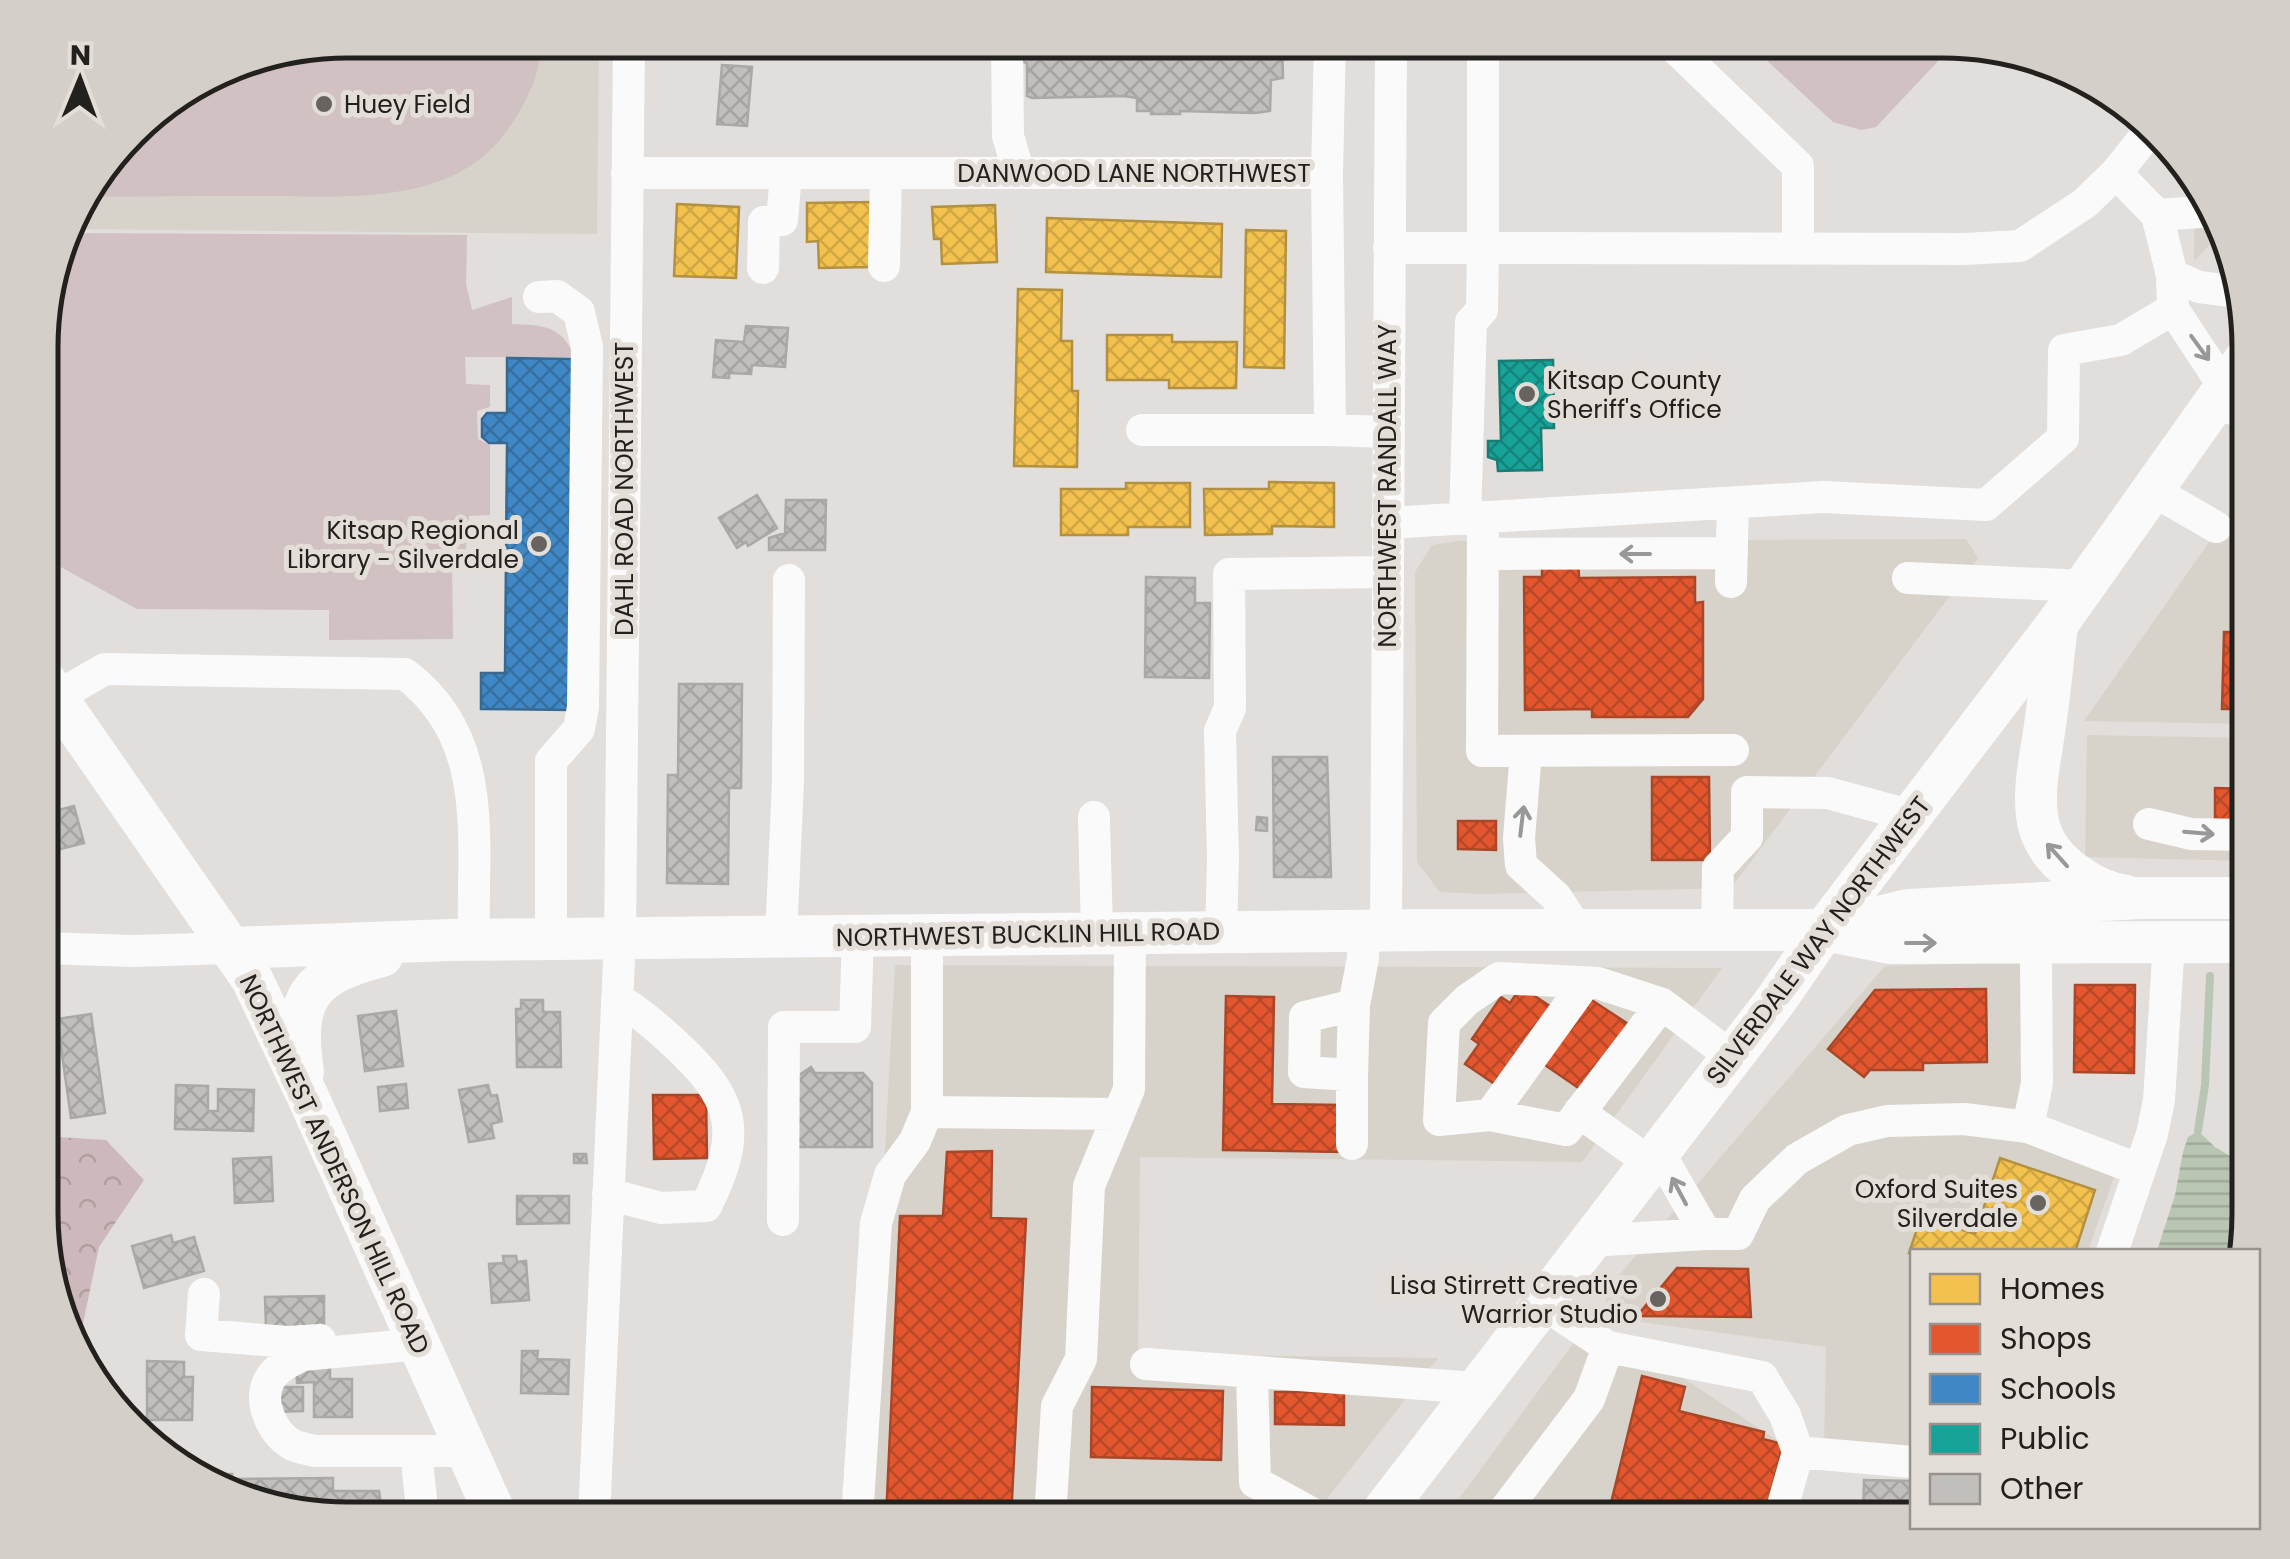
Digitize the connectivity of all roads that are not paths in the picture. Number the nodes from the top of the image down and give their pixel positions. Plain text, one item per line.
1 (629, 58) edge
2 (1007, 58) edge
3 (1330, 58) edge
4 (1392, 58) edge
5 (1483, 58) edge
6 (1687, 58) edge
7 (2144, 138) edge
8 (886, 173) junction
9 (1019, 173) junction
10 (1328, 173) junction
11 (626, 174) junction
12 (786, 174) junction
13 (2116, 174) junction
14 (2200, 213) edge
15 (2156, 215) junction
16 (1389, 248) junction
17 (1482, 248) junction
18 (1798, 249) junction
19 (884, 266) dead end
20 (764, 268) dead end
21 (2172, 276) junction
22 (2227, 291) edge
23 (540, 297) dead end
24 (2174, 309) junction
25 (2232, 387) edge
26 (2232, 392) edge
27 (1142, 430) dead end
28 (1330, 430) junction
29 (1388, 432) junction
30 (2152, 490) junction
31 (1733, 503) junction
32 (1474, 518) junction
33 (1387, 523) junction
34 (2216, 528) dead end
35 (1483, 554) junction
36 (1387, 572) junction
37 (1908, 578) dead end
38 (789, 580) dead end
39 (2084, 586) junction
40 (2058, 623) junction
41 (57, 684) edge
42 (57, 698) edge
43 (1733, 750) dead end
44 (1526, 752) junction
45 (1912, 816) junction
46 (1094, 817) dead end
47 (2149, 824) dead end
48 (2232, 835) edge
49 (2141, 898) junction
50 (2232, 898) edge
51 (2232, 902) edge
52 (1500, 930) junction
53 (1824, 930) junction
54 (1717, 931) junction
55 (1375, 932) junction
56 (1578, 932) junction
57 (1114, 933) junction
58 (1221, 933) junction
59 (781, 936) junction
60 (858, 936) junction
61 (926, 936) junction
62 (620, 938) junction
63 (551, 940) junction
64 (462, 941) junction
65 (2169, 942) junction
66 (2232, 942) edge
67 (232, 948) junction
68 (58, 949) edge
69 (2036, 956) dead end
70 (1499, 978) junction
71 (1585, 983) junction
72 (617, 998) junction
73 (1662, 1004) junction
74 (1354, 1005) junction
75 (1732, 1057) junction
76 (1352, 1075) junction
77 (308, 1097) junction
78 (927, 1112) junction
79 (1579, 1112) junction
80 (1118, 1114) junction
81 (1490, 1114) junction
82 (2028, 1127) junction
83 (1352, 1144) dead end
84 (1653, 1157) junction
85 (2140, 1170) junction
86 (608, 1194) junction
87 (782, 1220) dead end
88 (1706, 1234) junction
89 (1589, 1241) junction
90 (2113, 1249) edge
91 (204, 1294) dead end
92 (1542, 1303) junction
93 (416, 1335) junction
94 (1608, 1347) junction
95 (1146, 1364) dead end
96 (1252, 1374) junction
97 (1477, 1388) junction
98 (468, 1451) junction
99 (1798, 1452) junction
100 (1910, 1462) edge
101 (418, 1471) dead end
102 (421, 1501) edge
103 (490, 1501) edge
104 (595, 1501) edge
105 (858, 1501) edge
106 (1051, 1501) edge
107 (1265, 1502) edge
108 (1404, 1502) edge
109 (1511, 1502) edge
110 (1784, 1502) edge

1 - 11 street, DAHL ROAD NORTHWEST
2 - 9 street
3 - 10 street
4 - 16 street, NORTHWEST RANDALL WAY
5 - 17 street
6 - 18 street
7 - 13 street
8 - 9 street, DANWOOD LANE NORTHWEST
8 - 12 street, DANWOOD LANE NORTHWEST
8 - 19 street
9 - 10 street, DANWOOD LANE NORTHWEST
10 - 28 street, DANWOOD LANE NORTHWEST
11 - 12 street, DANWOOD LANE NORTHWEST
11 - 62 street, DAHL ROAD NORTHWEST
12 - 20 street
13 - 15 street
13 - 18 street
14 - 15 street
15 - 21 street
16 - 17 street
16 - 29 street, NORTHWEST RANDALL WAY
17 - 18 street
17 - 32 street
21 - 22 street
21 - 24 street
23 - 63 street
24 -> 25 street
24 - 31 street
26 - 30 main road, SILVERDALE WAY NORTHWEST
27 - 28 street
28 - 29 street
29 - 33 street, NORTHWEST RANDALL WAY
30 - 34 street
30 - 39 main road, SILVERDALE WAY NORTHWEST
31 - 32 street
31 -> 35 street
32 - 33 street
32 - 35 street
33 - 36 street, NORTHWEST RANDALL WAY
35 - 44 street
36 - 55 street, NORTHWEST RANDALL WAY
36 - 58 street
37 - 39 street
38 - 59 street
39 - 40 main road, SILVERDALE WAY NORTHWEST
40 - 45 main road, SILVERDALE WAY NORTHWEST
49 -> 40 main road
41 - 64 street
42 - 67 main road, NORTHWEST ANDERSON HILL ROAD
43 - 44 street
56 -> 44 street
45 - 53 main road, SILVERDALE WAY NORTHWEST
45 - 54 street
46 - 57 street
47 -> 48 street
49 - 50 main road, NORTHWEST BUCKLIN HILL ROAD
49 - 53 main road, NORTHWEST BUCKLIN HILL ROAD
51 - 65 main road, NORTHWEST BUCKLIN HILL ROAD
52 - 55 main road, NORTHWEST BUCKLIN HILL ROAD
52 - 56 main road, NORTHWEST BUCKLIN HILL ROAD
52 - 70 street
53 - 54 main road, NORTHWEST BUCKLIN HILL ROAD
53 -> 65 main road, NORTHWEST BUCKLIN HILL ROAD
53 - 75 main road, SILVERDALE WAY NORTHWEST
54 - 56 main road, NORTHWEST BUCKLIN HILL ROAD
55 - 58 main road, NORTHWEST BUCKLIN HILL ROAD
55 - 74 street, NORTHWEST RANDALL WAY
57 - 58 main road, NORTHWEST BUCKLIN HILL ROAD
57 - 61 main road, NORTHWEST BUCKLIN HILL ROAD
57 - 80 street
59 - 60 main road, NORTHWEST BUCKLIN HILL ROAD
59 - 62 main road, NORTHWEST BUCKLIN HILL ROAD
60 - 61 main road, NORTHWEST BUCKLIN HILL ROAD
60 - 87 street
61 - 78 street
62 - 63 main road, NORTHWEST BUCKLIN HILL ROAD
62 - 72 street, DAHL ROAD NORTHWEST
63 - 64 main road, NORTHWEST BUCKLIN HILL ROAD
64 - 67 main road, NORTHWEST BUCKLIN HILL ROAD
64 - 77 main road
65 - 66 main road, NORTHWEST BUCKLIN HILL ROAD
65 - 85 street
67 - 68 street
67 - 77 main road, NORTHWEST ANDERSON HILL ROAD
69 - 82 street
70 - 71 street
70 - 81 street
71 - 73 street
71 - 81 street
72 - 86 street, DAHL ROAD NORTHWEST
72 - 86 street
73 - 75 street
73 - 79 street
74 - 76 street, NORTHWEST RANDALL WAY
74 - 76 street
75 - 84 main road, SILVERDALE WAY NORTHWEST
76 - 83 street, NORTHWEST RANDALL WAY
77 - 93 main road, NORTHWEST ANDERSON HILL ROAD
78 - 80 street
78 - 105 street
79 - 81 street
79 - 84 street
80 - 106 street
82 - 85 street
82 - 88 street
88 -> 84 street
84 - 89 main road, SILVERDALE WAY NORTHWEST
85 - 90 street
86 - 104 street, DAHL ROAD NORTHWEST
88 - 89 street
89 - 92 main road, SILVERDALE WAY NORTHWEST
91 - 93 street
92 - 94 street
92 - 97 main road, SILVERDALE WAY NORTHWEST
93 - 98 main road, NORTHWEST ANDERSON HILL ROAD
93 - 98 street
94 - 99 street
94 - 109 street
95 - 96 street
96 - 97 street
96 - 107 street
97 - 108 main road, SILVERDALE WAY NORTHWEST
98 - 103 main road, NORTHWEST ANDERSON HILL ROAD
99 - 100 street
99 - 110 street
101 - 102 street

